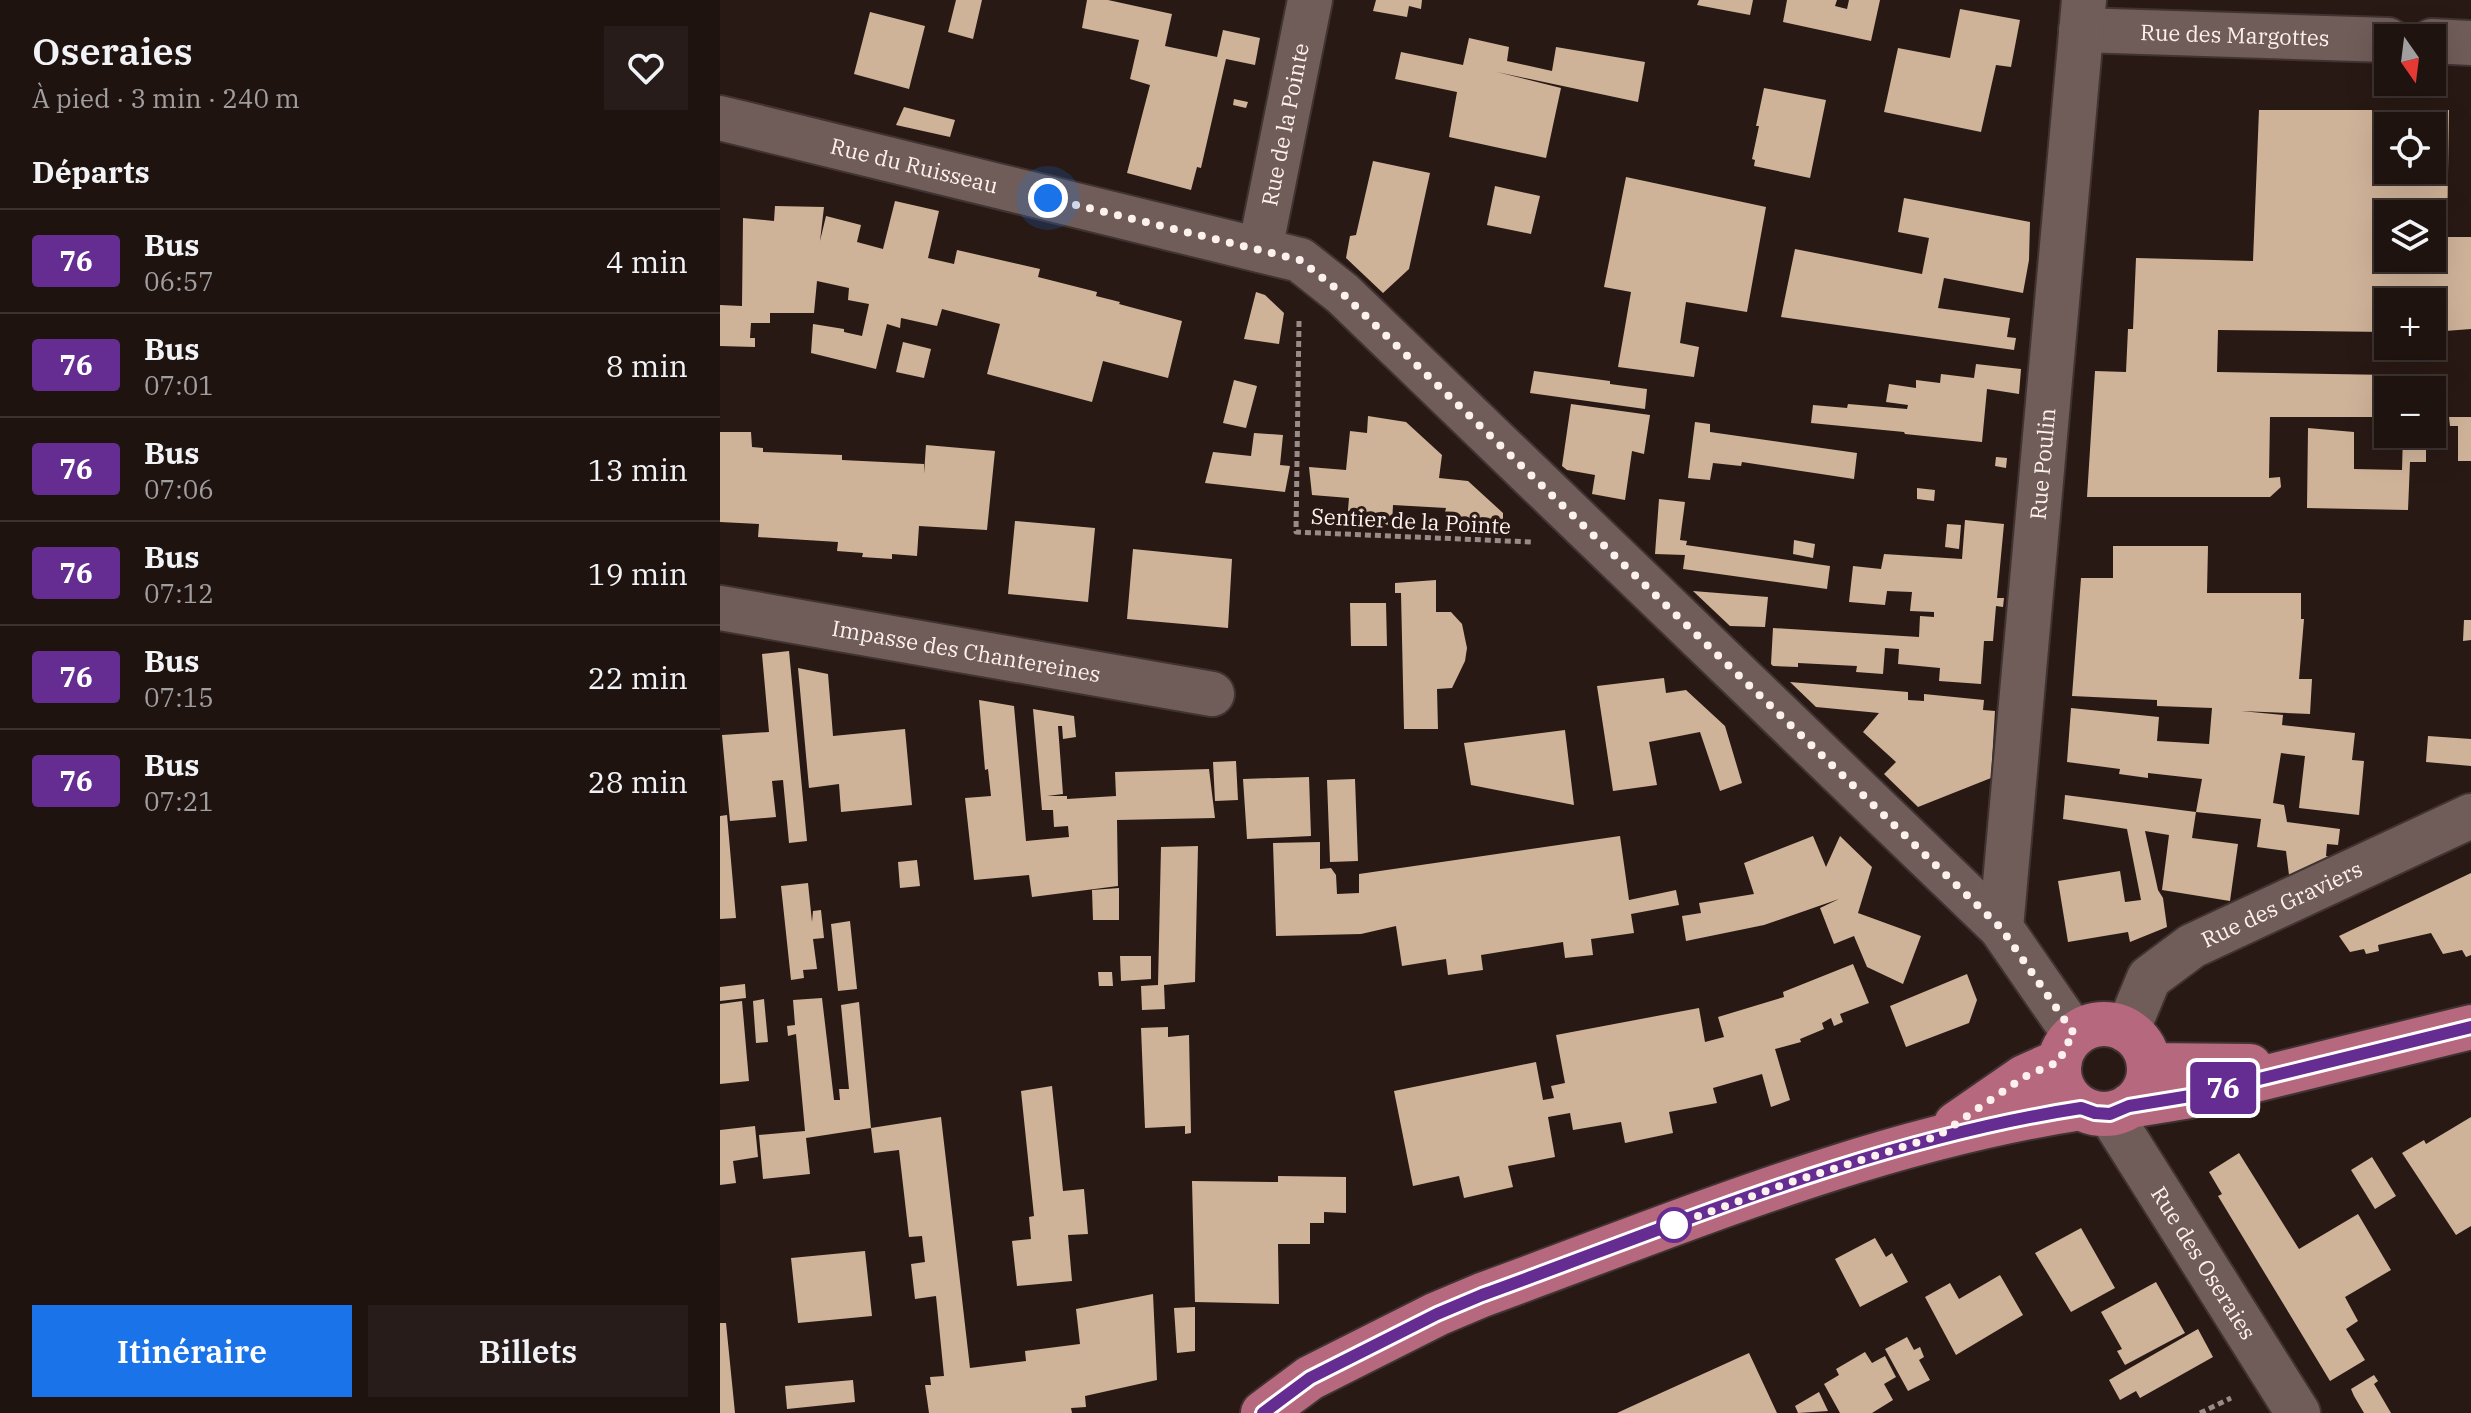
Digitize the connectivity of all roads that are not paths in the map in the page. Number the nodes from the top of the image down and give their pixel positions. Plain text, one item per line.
1 (1310, 0) edge
2 (2083, 15) edge
3 (2374, 39) edge
4 (2446, 42) edge
5 (2471, 43) edge
6 (720, 118) edge
7 (1280, 255) junction
8 (720, 608) edge
9 (1212, 694) dead end
10 (2471, 816) edge
11 (2001, 928) junction
12 (2471, 1027) edge
13 (2067, 1048) junction
14 (2138, 1048) junction
15 (2308, 1066) junction
16 (2107, 1109) junction
17 (1938, 1136) junction
18 (1263, 1413) edge
19 (2298, 1413) edge

1 - 7 street, Rue de la Pointe
2 - 3 street, Rue des Margottes
2 - 11 street, Rue Poulin
4 - 5 street
6 - 7 street, Rue du Ruisseau
7 - 11 street, Rue du Ruisseau
8 - 9 street, Impasse des Chantereines
10 - 14 street, Rue des Graviers
11 - 13 street, Rue du Ruisseau
12 - 15 main road
13 - 14 main road
13 - 16 main road
13 - 17 main road
14 - 15 main road
14 - 16 main road
15 - 16 main road
16 - 17 main road
16 - 19 street, Rue des Oseraies
17 - 18 main road

